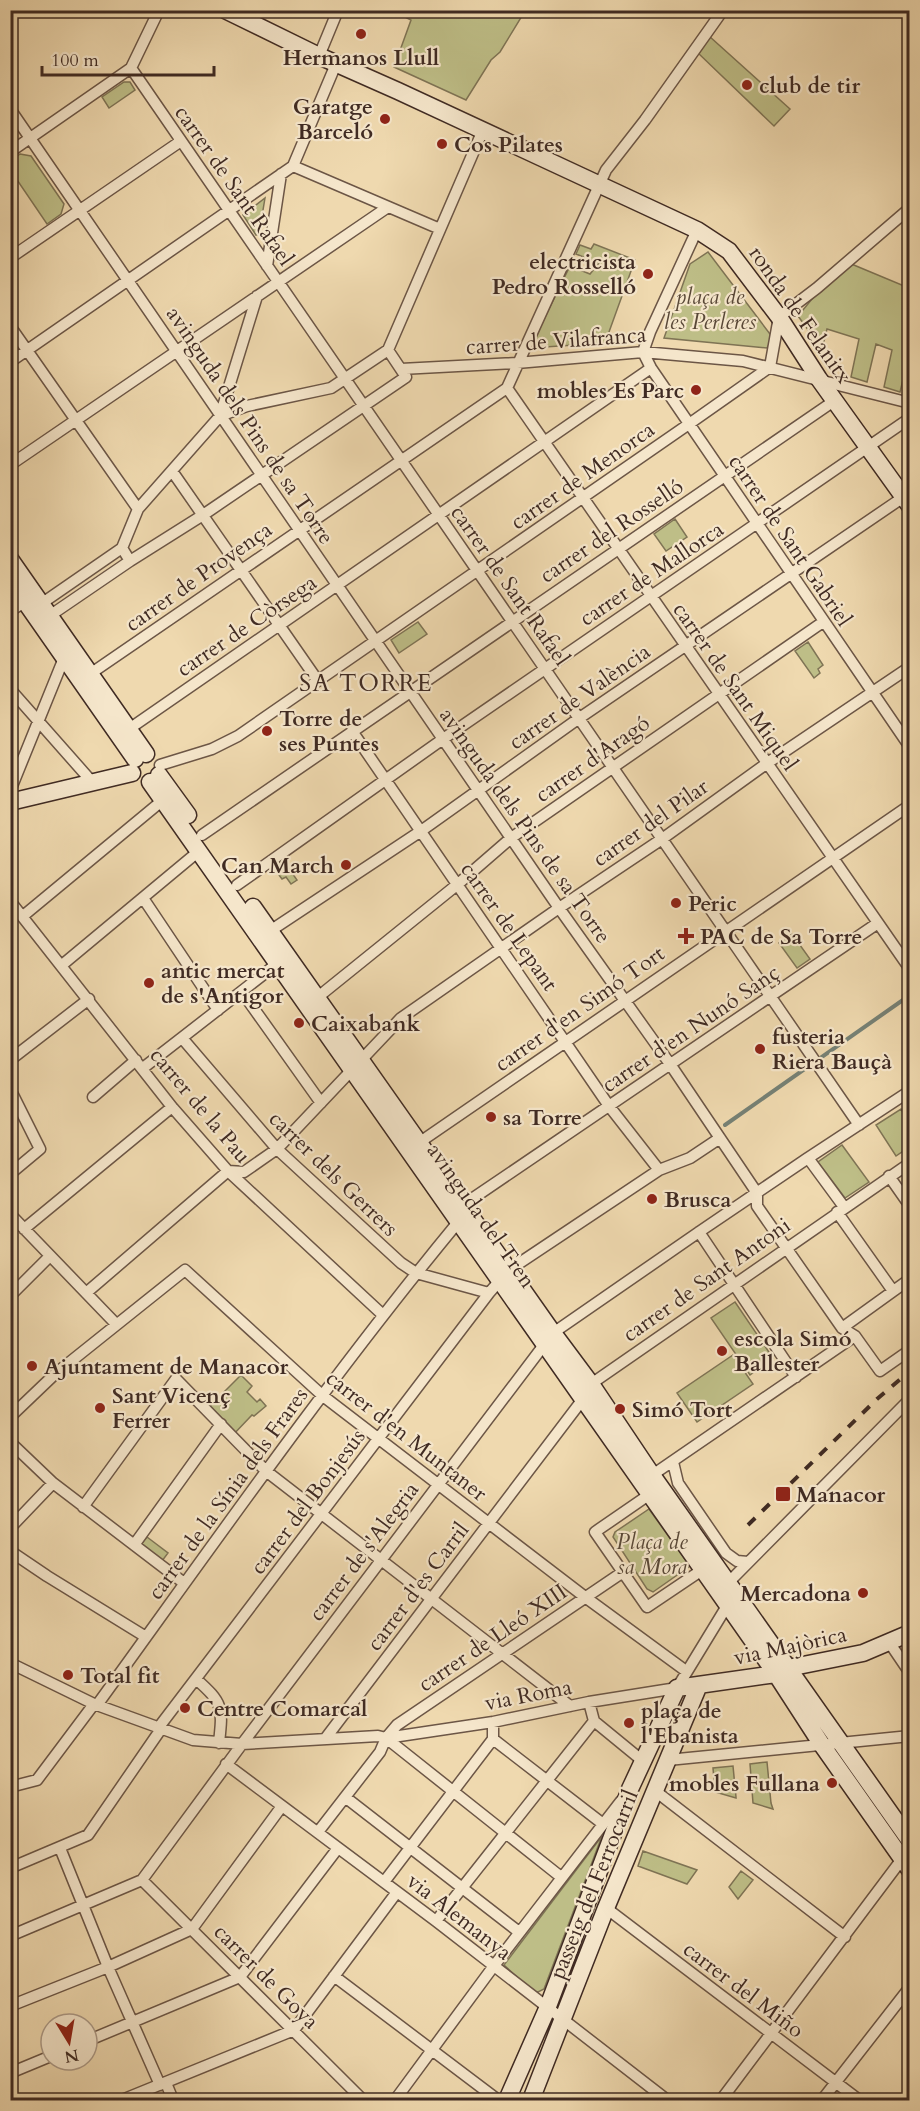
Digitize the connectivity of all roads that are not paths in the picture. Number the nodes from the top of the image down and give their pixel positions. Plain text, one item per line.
1 (159, 10) edge
2 (225, 10) edge
3 (338, 10) edge
4 (723, 10) edge
5 (319, 56) junction
6 (336, 64) junction
7 (131, 68) junction
8 (10, 109) edge
9 (483, 130) junction
10 (30, 138) junction
11 (181, 141) junction
12 (10, 152) edge
13 (292, 166) junction
14 (281, 174) junction
15 (599, 185) junction
16 (388, 207) junction
17 (909, 208) edge
18 (229, 210) junction
19 (80, 211) junction
20 (440, 229) junction
21 (697, 230) junction
22 (10, 258) edge
23 (267, 266) junction
24 (128, 280) junction
25 (278, 282) junction
26 (257, 296) junction
27 (779, 317) junction
28 (10, 326) edge
29 (27, 350) junction
30 (388, 350) junction
31 (176, 352) junction
32 (643, 352) junction
33 (10, 362) edge
34 (517, 363) junction
35 (770, 367) junction
36 (651, 368) junction
37 (402, 369) junction
38 (345, 379) junction
39 (819, 379) junction
40 (507, 388) junction
41 (834, 401) junction
42 (909, 403) edge
43 (363, 405) junction
44 (220, 416) junction
45 (909, 418) edge
46 (76, 420) junction
47 (689, 424) junction
48 (544, 443) junction
49 (868, 448) junction
50 (401, 460) junction
51 (10, 465) edge
52 (172, 471) junction
53 (261, 475) junction
54 (725, 477) junction
55 (583, 498) junction
56 (907, 499) edge
57 (138, 508) junction
58 (203, 515) junction
59 (439, 516) junction
60 (757, 524) junction
61 (299, 530) junction
62 (122, 548) junction
63 (618, 549) junction
64 (10, 559) edge
65 (130, 561) junction
66 (241, 570) junction
67 (477, 571) junction
68 (790, 574) junction
69 (10, 580) edge
70 (337, 586) junction
71 (651, 597) junction
72 (37, 608) junction
73 (10, 611) edge
74 (512, 621) junction
75 (823, 622) junction
76 (279, 625) junction
77 (375, 642) junction
78 (685, 646) junction
79 (64, 658) junction
80 (909, 668) edge
81 (545, 669) junction
82 (90, 674) junction
83 (318, 681) junction
84 (10, 689) edge
85 (410, 692) junction
86 (872, 693) junction
87 (718, 694) junction
88 (578, 719) junction
89 (38, 721) junction
90 (129, 729) junction
91 (352, 731) junction
92 (443, 739) junction
93 (909, 747) edge
94 (138, 762) junction
95 (766, 764) junction
96 (613, 767) junction
97 (157, 774) junction
98 (386, 781) junction
99 (12, 783) edge
100 (93, 783) junction
101 (478, 791) junction
102 (163, 800) junction
103 (10, 802) edge
104 (909, 805) edge
105 (421, 831) junction
106 (511, 838) junction
107 (662, 839) junction
108 (201, 843) junction
109 (832, 859) junction
110 (458, 884) junction
111 (237, 885) junction
112 (143, 898) junction
113 (10, 901) edge
114 (559, 908) junction
115 (23, 916) junction
116 (878, 923) junction
117 (270, 931) junction
118 (726, 931) junction
119 (502, 947) junction
120 (278, 963) junction
121 (63, 965) junction
122 (909, 969) edge
123 (242, 992) junction
124 (771, 996) junction
125 (89, 999) junction
126 (625, 1001) junction
127 (313, 1002) junction
128 (218, 1010) junction
129 (182, 1038) junction
130 (566, 1041) junction
131 (10, 1060) edge
132 (140, 1064) junction
133 (670, 1064) junction
134 (357, 1065) junction
135 (11, 1091) edge
136 (908, 1095) edge
137 (93, 1097) dead end
138 (321, 1103) junction
139 (609, 1106) junction
140 (172, 1107) junction
141 (859, 1125) junction
142 (720, 1138) junction
143 (420, 1142) junction
144 (277, 1149) junction
145 (808, 1158) junction
146 (909, 1163) edge
147 (659, 1170) junction
148 (228, 1171) junction
149 (10, 1174) edge
150 (889, 1176) junction
151 (757, 1193) junction
152 (909, 1206) edge
153 (840, 1209) junction
154 (461, 1213) junction
155 (10, 1214) edge
156 (24, 1229) junction
157 (699, 1232) junction
158 (786, 1247) junction
159 (50, 1256) junction
160 (416, 1273) junction
161 (909, 1279) edge
162 (499, 1281) junction
163 (734, 1284) junction
164 (892, 1291) junction
165 (86, 1293) junction
166 (10, 1296) edge
167 (383, 1315) junction
168 (116, 1324) junction
169 (842, 1328) junction
170 (855, 1336) junction
171 (549, 1339) junction
172 (909, 1350) edge
173 (796, 1377) junction
174 (587, 1391) junction
175 (323, 1396) junction
176 (909, 1400) edge
177 (10, 1417) edge
178 (221, 1425) junction
179 (379, 1438) junction
180 (10, 1442) edge
181 (673, 1462) junction
182 (266, 1471) junction
183 (53, 1483) junction
184 (439, 1484) junction
185 (651, 1485) junction
186 (83, 1507) junction
187 (321, 1514) junction
188 (489, 1524) junction
189 (10, 1528) edge
190 (134, 1545) junction
191 (10, 1551) edge
192 (380, 1559) junction
193 (748, 1562) junction
194 (702, 1570) junction
195 (623, 1572) junction
196 (184, 1583) junction
197 (730, 1594) junction
198 (585, 1597) junction
199 (431, 1599) junction
200 (909, 1633) edge
201 (146, 1636) junction
202 (889, 1642) junction
203 (503, 1655) junction
204 (10, 1663) edge
205 (686, 1671) junction
206 (782, 1671) junction
207 (909, 1673) edge
208 (196, 1678) junction
209 (699, 1684) junction
210 (677, 1688) junction
211 (590, 1702) junction
212 (95, 1704) junction
213 (570, 1706) junction
214 (594, 1720) junction
215 (493, 1722) junction
216 (161, 1729) junction
217 (909, 1736) edge
218 (387, 1738) junction
219 (325, 1739) junction
220 (493, 1739) junction
221 (219, 1743) junction
222 (840, 1743) junction
223 (242, 1744) junction
224 (822, 1745) junction
225 (668, 1760) junction
226 (644, 1762) junction
227 (226, 1764) junction
228 (547, 1781) junction
229 (10, 1787) edge
230 (630, 1789) junction
231 (654, 1790) junction
232 (453, 1793) junction
233 (345, 1797) junction
234 (282, 1806) junction
235 (603, 1824) junction
236 (318, 1832) junction
237 (506, 1834) junction
238 (909, 1841) edge
239 (60, 1848) junction
240 (338, 1848) junction
241 (410, 1848) junction
242 (906, 1865) edge
243 (10, 1868) edge
244 (561, 1877) junction
245 (142, 1880) junction
246 (384, 1882) junction
247 (462, 1888) junction
248 (397, 1892) junction
249 (83, 1906) junction
250 (606, 1908) junction
251 (436, 1922) junction
252 (192, 1929) junction
253 (519, 1932) junction
254 (10, 1936) edge
255 (845, 1936) junction
256 (108, 1967) junction
257 (493, 1967) junction
258 (334, 1976) junction
259 (240, 1977) junction
260 (909, 1987) edge
261 (10, 2006) edge
262 (547, 2008) junction
263 (562, 2020) junction
264 (132, 2022) junction
265 (294, 2030) junction
266 (772, 2035) junction
267 (99, 2036) edge
268 (433, 2050) junction
269 (39, 2061) edge
270 (10, 2073) edge
271 (835, 2083) junction
272 (163, 2084) junction
273 (122, 2100) edge
274 (173, 2100) edge
275 (363, 2100) edge
276 (395, 2100) edge
277 (498, 2100) edge
278 (507, 2100) edge
279 (531, 2100) edge
280 (668, 2100) edge
281 (721, 2100) edge
282 (822, 2100) edge
283 (859, 2100) edge

1 - 7 street
2 - 5 main road, ronda de Felanitx
3 - 5 street
4 - 15 street
5 - 6 main road, ronda de Felanitx
6 - 9 main road, ronda de Felanitx
6 - 13 street
7 - 10 street
7 - 11 street, carrer de Sant Rafael
8 - 10 street, avinguda dels Pins de sa Torre
9 - 15 main road, ronda de Felanitx
9 - 20 street
10 - 12 street
10 - 19 street, avinguda dels Pins de sa Torre
11 - 18 street, carrer de Sant Rafael
11 - 19 street
13 - 14 street
13 - 16 street
14 - 18 street
14 - 23 street
15 - 21 main road, ronda de Felanitx
15 - 34 street
16 - 20 street
16 - 25 street
17 - 27 street
18 - 23 street, carrer de Sant Rafael
18 - 24 street
19 - 22 street
19 - 24 street, avinguda dels Pins de sa Torre
20 - 30 street
21 - 27 main road, ronda de Felanitx
21 - 32 street
23 - 25 street, carrer de Sant Rafael
24 - 29 street
24 - 31 street, avinguda dels Pins de sa Torre
25 - 26 street
25 - 38 street, carrer de Sant Rafael
26 - 31 street
26 - 44 street
27 - 35 street
27 - 39 main road, ronda de Felanitx
28 - 29 street
29 - 33 street
29 - 46 street
30 - 37 street
30 - 38 street
31 - 44 street, avinguda dels Pins de sa Torre
31 - 46 street
32 - 34 street, carrer de Vilafranca
32 - 35 street, carrer de Vilafranca
32 - 36 street, carrer de Sant Gabriel
34 - 37 street, carrer de Vilafranca
34 - 40 street
35 - 39 street, carrer de Vilafranca
35 - 47 street, carrer de Menorca
36 - 47 street, carrer de Sant Gabriel
36 - 48 street, carrer de Còrsega
37 - 43 street
38 - 43 street, carrer de Sant Rafael
38 - 44 street
39 - 41 main road, ronda de Felanitx
39 - 42 street, carrer de Vilafranca
40 - 48 street, carrer de Sant Miquel
40 - 50 street, carrer de Provença
41 - 49 main road, ronda de Felanitx
41 - 54 street, carrer del Rosselló
43 - 50 street, carrer de Sant Rafael
43 - 53 street
44 - 52 street
44 - 53 street, avinguda dels Pins de sa Torre
45 - 49 street, carrer de Mallorca
46 - 51 street
46 - 57 street
47 - 54 street, carrer de Sant Gabriel
47 - 55 street, carrer de Menorca
48 - 55 street, carrer de Sant Miquel
48 - 59 street, carrer de Còrsega
49 - 56 main road, ronda de Felanitx
49 - 60 street, carrer de Mallorca
50 - 59 street, carrer de Sant Rafael
50 - 61 street, carrer de Provença
52 - 57 street
52 - 58 street
53 - 58 street
53 - 61 street, avinguda dels Pins de sa Torre
54 - 60 street, carrer de Sant Gabriel
54 - 63 street, carrer del Rosselló
55 - 63 street, carrer de Sant Miquel
55 - 67 street, carrer de Menorca
56 - 68 street, carrer de València
57 - 62 street
58 - 65 street
58 - 66 street
59 - 67 street, carrer de Sant Rafael
59 - 70 street, carrer de Còrsega
60 - 68 street, carrer de Sant Gabriel
60 - 71 street, carrer de Mallorca
61 - 66 street, carrer de Provença
61 - 70 street, avinguda dels Pins de sa Torre
62 - 65 street
62 - 72 street
63 - 71 street, carrer de Sant Miquel
63 - 74 street, carrer del Rosselló
64 - 72 main road
65 - 72 street
66 - 76 street
66 - 82 street, carrer de Provença
67 - 74 street, carrer de Sant Rafael
67 - 77 street, carrer de Menorca
68 - 75 street, carrer de Sant Gabriel
68 - 78 street, carrer de València
69 - 72 main road
70 - 76 street, carrer de Còrsega
70 - 77 street, avinguda dels Pins de sa Torre
71 - 78 street, carrer de Sant Miquel
71 - 81 street, carrer de Mallorca
72 - 73 street
72 - 79 main road
72 - 82 main road
74 - 81 street, carrer de Sant Rafael
74 - 85 street, carrer del Rosselló
75 - 86 street, carrer de Sant Gabriel
75 - 87 street, carrer d'Aragó
76 - 83 street
76 - 90 street, carrer de Còrsega
77 - 83 street, carrer de Menorca
77 - 85 street, avinguda dels Pins de sa Torre
78 - 87 street, carrer de Sant Miquel
78 - 88 street, carrer de València
79 - 89 street
79 - 94 main road
80 - 86 street, carrer del Pilar
81 - 88 street, carrer de Sant Rafael
81 - 92 street, carrer de Mallorca
82 - 90 main road
83 - 97 street, carrer de Menorca
84 - 89 street
85 - 91 street, carrer del Rosselló
85 - 92 street, avinguda dels Pins de sa Torre
86 - 93 street, carrer de Sant Gabriel
86 - 95 street, carrer del Pilar
87 - 95 street, carrer de Sant Miquel
87 - 96 street, carrer d'Aragó
88 - 96 street, carrer de Sant Rafael
88 - 101 street, carrer de València
89 - 99 street
89 - 100 street
90 - 94 main road
91 - 98 street, carrer de Lepant
91 - 108 street, carrer del Rosselló
92 - 98 street, carrer de Mallorca
92 - 101 street, avinguda dels Pins de sa Torre
94 - 97 main road
94 - 97 main road
94 - 100 main road
95 - 107 street, carrer del Pilar
95 - 109 street, carrer de Sant Miquel
96 - 106 street, carrer d'Aragó
96 - 107 street, carrer de Sant Rafael
97 - 102 main road, avinguda del Tren
97 - 108 main road, avinguda del Tren
98 - 105 street, carrer de Lepant
98 - 111 street, carrer de Mallorca
100 - 103 main road
101 - 105 street, carrer de València
101 - 106 street, avinguda dels Pins de sa Torre
102 - 108 main road, avinguda del Tren
102 - 115 street
104 - 109 street, carrer d'en Simó Tort
105 - 110 street, carrer de Lepant
105 - 117 street, carrer de València
106 - 110 street, carrer d'Aragó
106 - 114 street, avinguda dels Pins de sa Torre
107 - 114 street, carrer del Pilar
107 - 118 street, carrer de Sant Rafael
108 - 111 main road, avinguda del Tren
108 - 112 street, carrer del Rosselló
108 - 120 main road, avinguda del Tren
109 - 116 street, carrer de Sant Miquel
109 - 118 street, carrer d'en Simó Tort
110 - 119 street, carrer de Lepant
110 - 127 street, carrer d'Aragó
111 - 117 main road, avinguda del Tren
112 - 121 street, carrer del Rosselló
112 - 128 street
113 - 115 street, carrer de la Pau
114 - 119 street, carrer del Pilar
114 - 126 street, avinguda dels Pins de sa Torre
115 - 121 street, carrer de la Pau
116 - 122 street, carrer de Sant Miquel
116 - 124 street, carrer d'en Nunó Sanç
117 - 127 main road, avinguda del Tren
118 - 124 street, carrer de Sant Rafael
118 - 126 street, carrer d'en Simó Tort
119 - 130 street, carrer de Lepant
119 - 134 street, carrer del Pilar
120 - 123 street
120 - 127 main road, avinguda del Tren
121 - 125 street, carrer de la Pau
123 - 128 street
123 - 138 street
124 - 133 street, carrer d'en Nunó Sanç
124 - 141 street, carrer de Sant Rafael
125 - 131 street
125 - 132 street, carrer de la Pau
126 - 130 street, carrer d'en Simó Tort
126 - 133 street, avinguda dels Pins de sa Torre
127 - 134 main road, avinguda del Tren
128 - 129 street
129 - 132 street
129 - 144 street, carrer dels Gerrers
130 - 139 street, carrer de Lepant
130 - 143 street, carrer d'en Simó Tort
132 - 137 street
132 - 140 street, carrer de la Pau
133 - 139 street, carrer d'en Nunó Sanç
133 - 142 street, avinguda dels Pins de sa Torre
134 - 138 street, carrer del Pilar
134 - 143 main road, avinguda del Tren
134 - 154 main road, avinguda del Tren
135 - 149 street
136 - 141 street, carrer de s'Alegria
138 - 144 street, carrer del Pilar
139 - 147 street, carrer de Lepant
139 - 154 street, carrer d'en Nunó Sanç
140 - 148 street, carrer de la Pau
140 - 156 street
141 - 145 street, carrer de s'Alegria
142 - 147 street, carrer del Bonjesús
142 - 151 street, avinguda dels Pins de sa Torre
143 - 154 main road, avinguda del Tren
144 - 148 street, carrer del Pilar
144 - 160 street, carrer dels Gerrers
145 - 151 street, carrer de s'Alegria
145 - 153 street
146 - 150 street, carrer de Sant Antoni
147 - 162 street, carrer del Bonjesús
148 - 165 street
148 - 167 street, carrer de la Pau
150 - 152 street
150 - 153 street, carrer de Sant Antoni
151 - 157 street, carrer de s'Alegria
151 - 158 street, avinguda dels Pins de sa Torre
153 - 158 street, carrer de Sant Antoni
153 - 164 street
154 - 160 street, carrer de la Sínia dels Frares
154 - 162 main road, avinguda del Tren
155 - 156 street
156 - 159 street
157 - 163 street
157 - 171 street, carrer de s'Alegria
158 - 163 street, carrer de Sant Antoni
158 - 169 street, avinguda dels Pins de sa Torre
159 - 165 street
159 - 166 street
160 - 162 street, carrer dels Gerrers
160 - 167 street, carrer de la Sínia dels Frares
161 - 164 street
162 - 171 main road, avinguda del Tren
162 - 179 street, carrer del Bonjesús
163 - 173 street
163 - 174 street, carrer de Sant Antoni
164 - 169 street
165 - 168 street
167 - 175 street, carrer de la Sínia dels Frares
168 - 175 street, carrer d'en Muntaner
168 - 177 street
169 - 170 street
170 - 172 street
170 - 173 street
171 - 174 main road, avinguda del Tren
171 - 184 street, carrer de s'Alegria
173 - 181 street
174 - 185 main road, avinguda del Tren
174 - 188 street, carrer d'es Carril
175 - 179 street, carrer d'en Muntaner
175 - 182 street, carrer de la Sínia dels Frares
176 - 193 street
178 - 182 street
178 - 186 street
178 - 190 street
179 - 184 street, carrer d'en Muntaner
179 - 187 street, carrer del Bonjesús
180 - 183 street
181 - 185 street
181 - 193 street
182 - 187 street
182 - 196 street, carrer de la Sínia dels Frares
183 - 186 street
183 - 189 street
184 - 188 street, carrer d'en Muntaner
184 - 192 street, carrer de s'Alegria
185 - 194 main road, avinguda del Tren
185 - 195 street
185 - 197 main road
186 - 190 street
187 - 192 street
187 - 208 street, carrer del Bonjesús
188 - 198 street, carrer d'en Muntaner
188 - 199 street, carrer d'es Carril
190 - 196 street
191 - 201 street
192 - 199 street
192 - 223 street, carrer de s'Alegria
193 - 197 street
194 - 195 street
194 - 197 main road, avinguda del Tren
195 - 198 street, carrer de Lleó XIII
196 - 201 street, carrer de la Sínia dels Frares
197 - 205 street
197 - 206 main road
198 - 203 street, carrer de Lleó XIII
198 - 205 street, carrer d'en Muntaner
199 - 203 street
199 - 219 street, carrer d'es Carril
200 - 202 main road, via Majòrica
201 - 212 street, carrer de la Sínia dels Frares
202 - 206 main road, via Majòrica
202 - 207 street
203 - 213 street
203 - 218 street, carrer de Lleó XIII
204 - 212 street, via Roma
205 - 210 street
206 - 209 main road, via Majòrica
206 - 222 main road
206 - 224 main road
208 - 216 street, carrer del Bonjesús
208 - 221 street
209 - 210 main road, via Majòrica
209 - 225 main road, passeig del Ferrocarril
210 - 211 street, via Roma
210 - 226 main road, passeig del Ferrocarril
211 - 213 street, via Roma
211 - 214 street
212 - 216 street, via Roma
212 - 229 street, carrer de la Sínia dels Frares
213 - 215 street, via Roma
214 - 226 street
214 - 228 street
215 - 218 street, via Roma
215 - 220 street
216 - 221 street, via Roma
216 - 239 street, carrer del Bonjesús
217 - 222 street
218 - 219 street, via Roma
218 - 232 street
218 - 233 street, carrer de Lleó XIII
219 - 223 street, via Roma
220 - 228 street
220 - 232 street
221 - 223 street, via Roma
222 - 224 street
222 - 238 main road
223 - 227 street, carrer de s'Alegria
224 - 225 street
224 - 242 main road
225 - 231 main road, passeig del Ferrocarril
226 - 230 main road, passeig del Ferrocarril
227 - 234 street, via Alemanya
227 - 245 street, carrer de s'Alegria
228 - 235 street
228 - 237 street
230 - 235 street
230 - 262 main road, passeig del Ferrocarril
231 - 250 main road, passeig del Ferrocarril
231 - 255 street
232 - 237 street
232 - 241 street
233 - 236 street, carrer de Lleó XIII
233 - 241 street
234 - 236 street, via Alemanya
234 - 252 street
235 - 244 street
236 - 240 street, via Alemanya
237 - 244 street
237 - 247 street
239 - 243 street, carrer del Bonjesús
239 - 249 street
240 - 246 street, via Alemanya
240 - 259 street
241 - 246 street
241 - 247 street
242 - 255 street
244 - 253 street
245 - 249 street
245 - 252 street, carrer de Goya
246 - 248 street, via Alemanya
247 - 251 street
247 - 253 street
248 - 251 street, via Alemanya
248 - 258 street
249 - 254 street
249 - 256 street
250 - 263 main road, passeig del Ferrocarril
250 - 266 street, carrer del Miño
251 - 257 street, via Alemanya
252 - 256 street
252 - 259 street, carrer de Goya
253 - 257 street
255 - 266 street
256 - 261 street
256 - 264 street
257 - 262 street, via Alemanya
257 - 268 street
258 - 265 street
258 - 268 street
259 - 264 street
259 - 265 street, carrer de Goya
260 - 271 street
262 - 263 street, via Alemanya
262 - 278 main road, passeig del Ferrocarril
263 - 279 main road, passeig del Ferrocarril
263 - 280 street, via Alemanya
264 - 267 street
264 - 272 street
265 - 272 street
265 - 275 street, carrer de Goya
266 - 271 street, carrer del Miño
266 - 281 street
268 - 276 street
268 - 277 street
269 - 270 street
271 - 282 street
271 - 283 street, carrer del Miño
272 - 273 street
272 - 274 street

